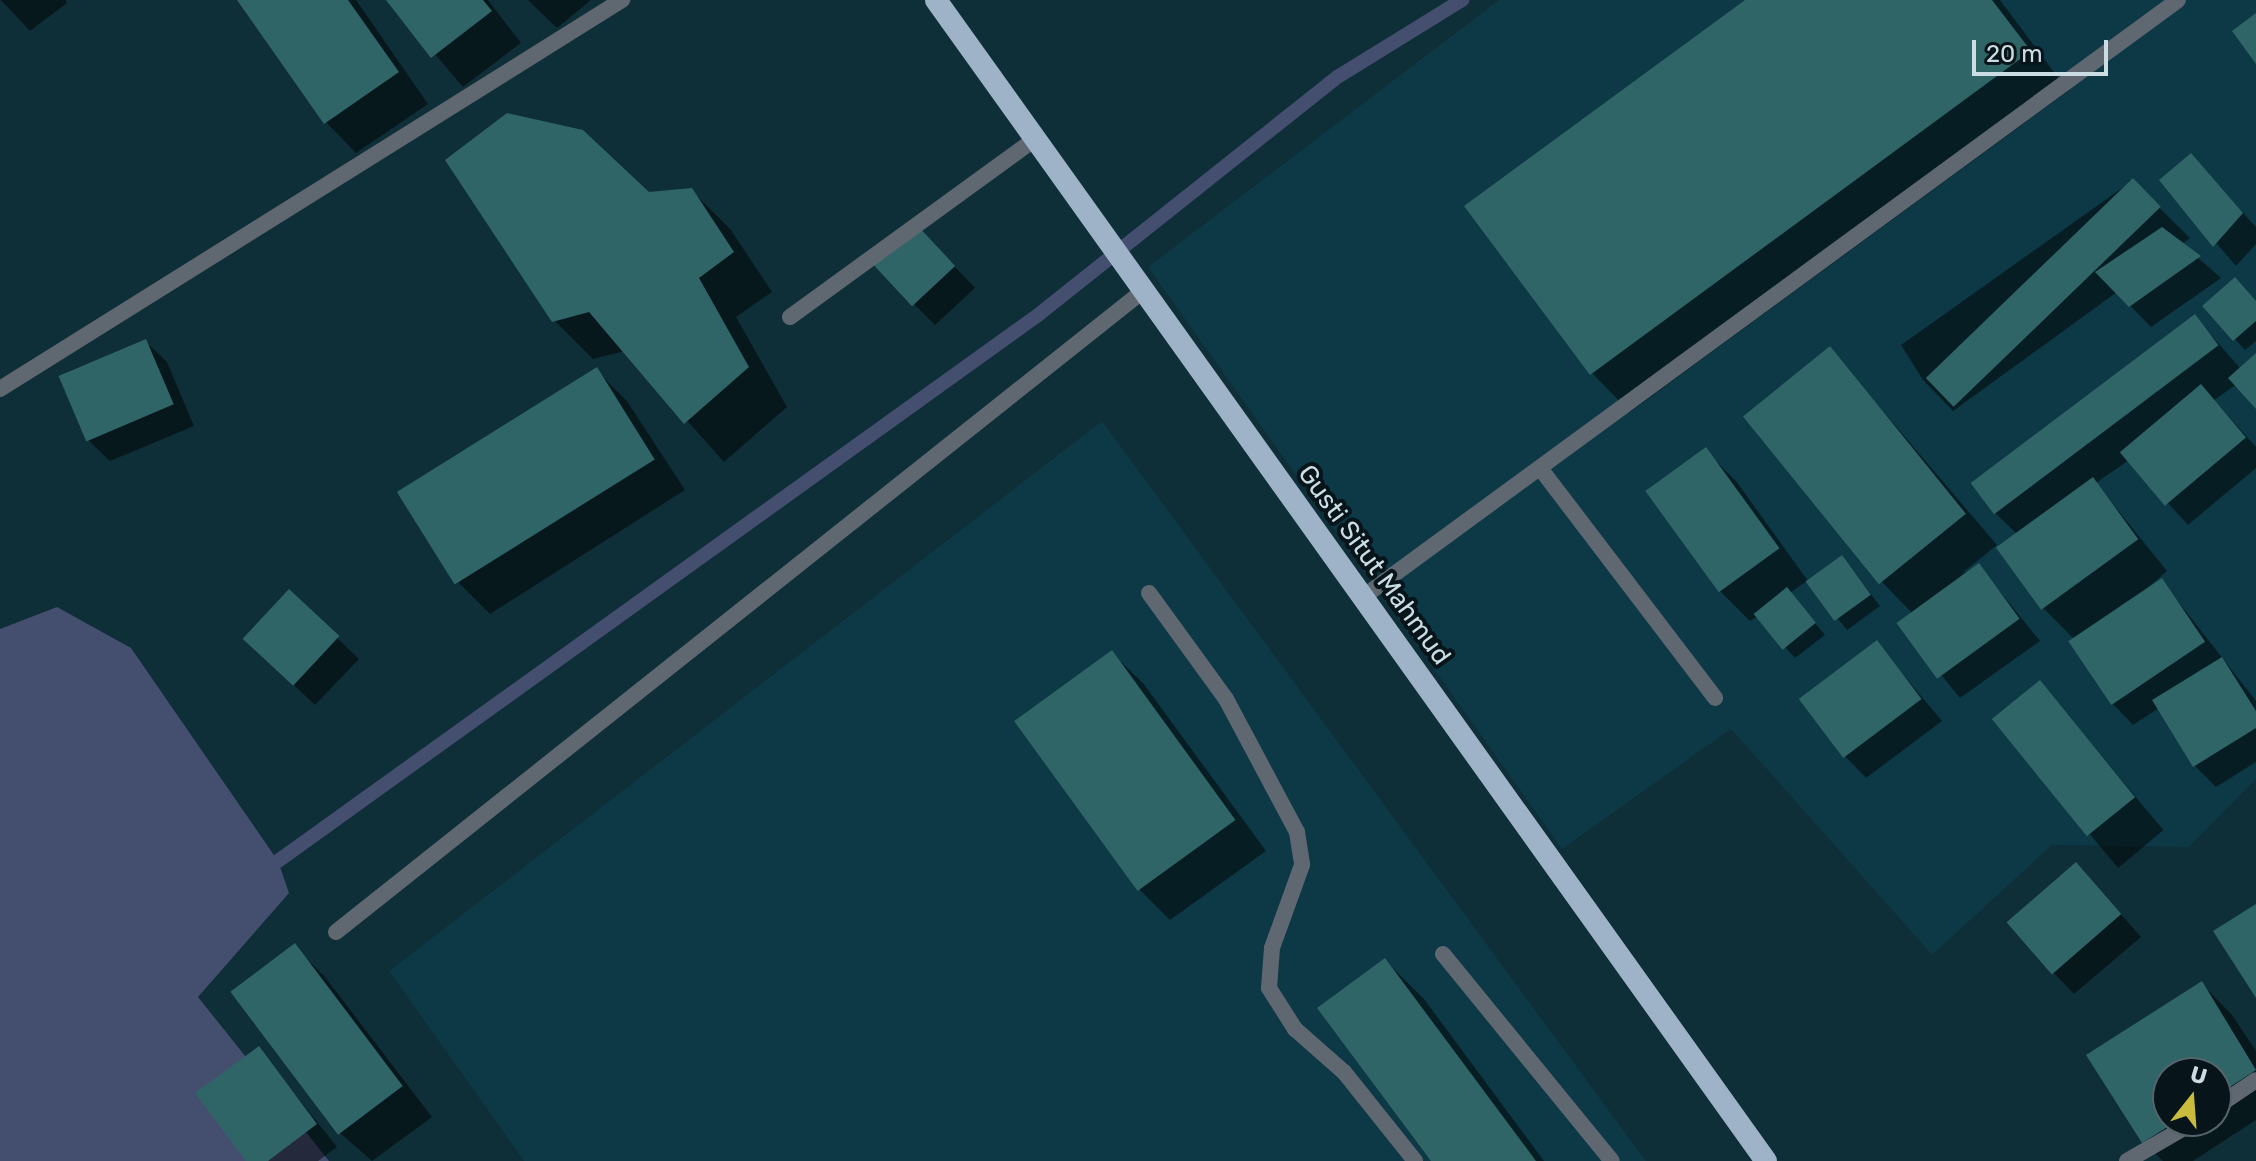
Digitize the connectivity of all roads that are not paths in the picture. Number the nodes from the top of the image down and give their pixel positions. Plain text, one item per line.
1 (622, 0) edge
2 (936, 0) edge
3 (2178, 0) edge
4 (1035, 139) junction
5 (1143, 291) junction
6 (790, 317) dead end
7 (0, 389) edge
8 (1540, 468) junction
9 (1149, 593) dead end
10 (1363, 597) junction
11 (1715, 698) dead end
12 (336, 932) dead end
13 (1443, 954) dead end
14 (2256, 1080) edge
15 (2232, 1096) edge
16 (2168, 1137) edge
17 (1415, 1161) edge
18 (1612, 1161) edge
19 (1766, 1161) edge
20 (2127, 1161) edge

1 - 7 street
2 - 4 highway, Gusti Situt Mahmud
3 - 8 street
4 - 5 highway, Gusti Situt Mahmud
4 - 6 street
5 - 10 highway, Gusti Situt Mahmud
5 - 12 street
8 - 10 street
8 - 11 street
9 - 17 street
10 - 19 highway, Gusti Situt Mahmud
13 - 18 street
14 - 15 street
16 - 20 street

